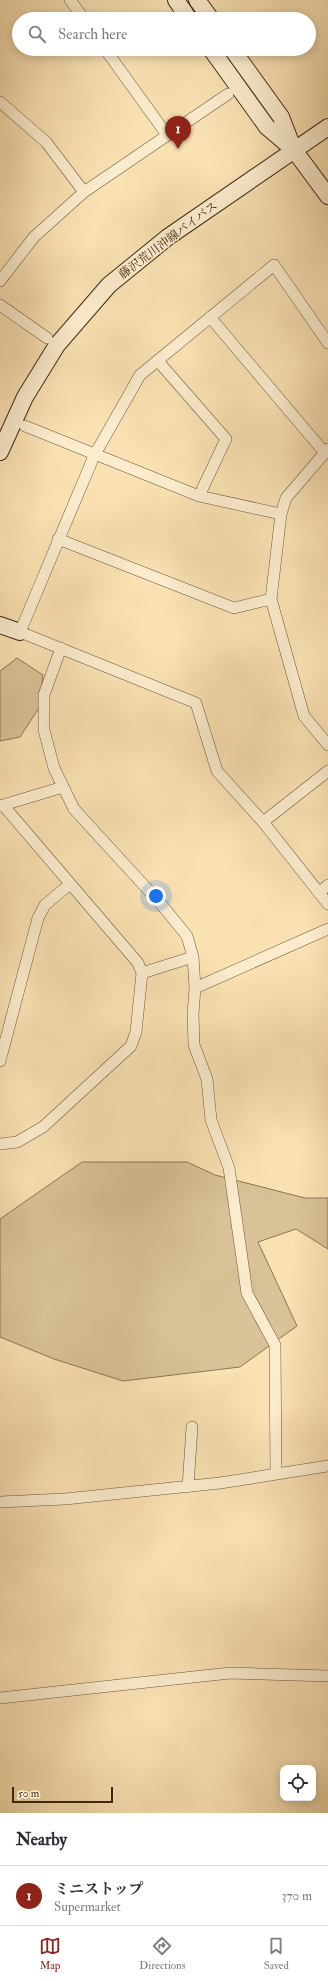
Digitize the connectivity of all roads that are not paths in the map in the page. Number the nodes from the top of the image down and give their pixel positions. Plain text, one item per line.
1 (70, 0) edge
2 (176, 0) edge
3 (197, 0) edge
4 (79, 12) edge
5 (185, 12) edge
6 (206, 12) edge
7 (111, 56) edge
8 (216, 56) edge
9 (237, 56) edge
10 (228, 94) dead end
11 (0, 102) edge
12 (328, 127) edge
13 (167, 135) junction
14 (294, 150) junction
15 (84, 192) junction
16 (328, 196) edge
17 (0, 281) edge
18 (0, 305) edge
19 (210, 316) junction
20 (47, 338) dead end
21 (328, 343) edge
22 (158, 361) junction
23 (25, 426) dead end
24 (326, 450) edge
25 (0, 452) edge
26 (94, 456) junction
27 (199, 496) junction
28 (281, 514) junction
29 (58, 539) junction
30 (271, 598) junction
31 (0, 625) edge
32 (20, 632) junction
33 (60, 648) junction
34 (328, 745) edge
35 (328, 771) edge
36 (63, 787) junction
37 (2, 805) edge
38 (263, 822) junction
39 (70, 884) junction
40 (328, 885) edge
41 (319, 893) junction
42 (328, 904) edge
43 (328, 929) edge
44 (193, 957) junction
45 (142, 973) junction
46 (195, 988) junction
47 (0, 1061) edge
48 (0, 1144) edge
49 (192, 1428) dead end
50 (328, 1466) edge
51 (276, 1474) junction
52 (188, 1487) junction
53 (0, 1502) edge
54 (328, 1676) edge
55 (0, 1698) edge

1 - 4 street
2 - 5 street
3 - 6 street
7 - 13 street
8 - 14 street
9 - 14 street
10 - 13 street
11 - 15 street
12 - 14 street, 藤沢荒川沖線バイパス
13 - 15 street
14 - 16 street
14 - 25 street, 藤沢荒川沖線バイパス
15 - 17 street
18 - 20 street
19 - 21 street
19 - 22 street
19 - 24 street
22 - 26 street
22 - 27 street
23 - 26 street
24 - 28 street
26 - 27 street
26 - 29 street
27 - 28 street
28 - 30 street
29 - 30 street
29 - 32 street
30 - 34 street
31 - 32 street
32 - 33 street
33 - 36 street
33 - 38 street
35 - 38 street
36 - 37 street
36 - 44 street
37 - 39 street
38 - 41 street
39 - 45 street
39 - 47 street
40 - 41 street
41 - 42 street
43 - 46 street
44 - 45 street
44 - 46 street
45 - 48 street
46 - 51 street
49 - 52 street
50 - 51 street
51 - 52 street
52 - 53 street
54 - 55 street

